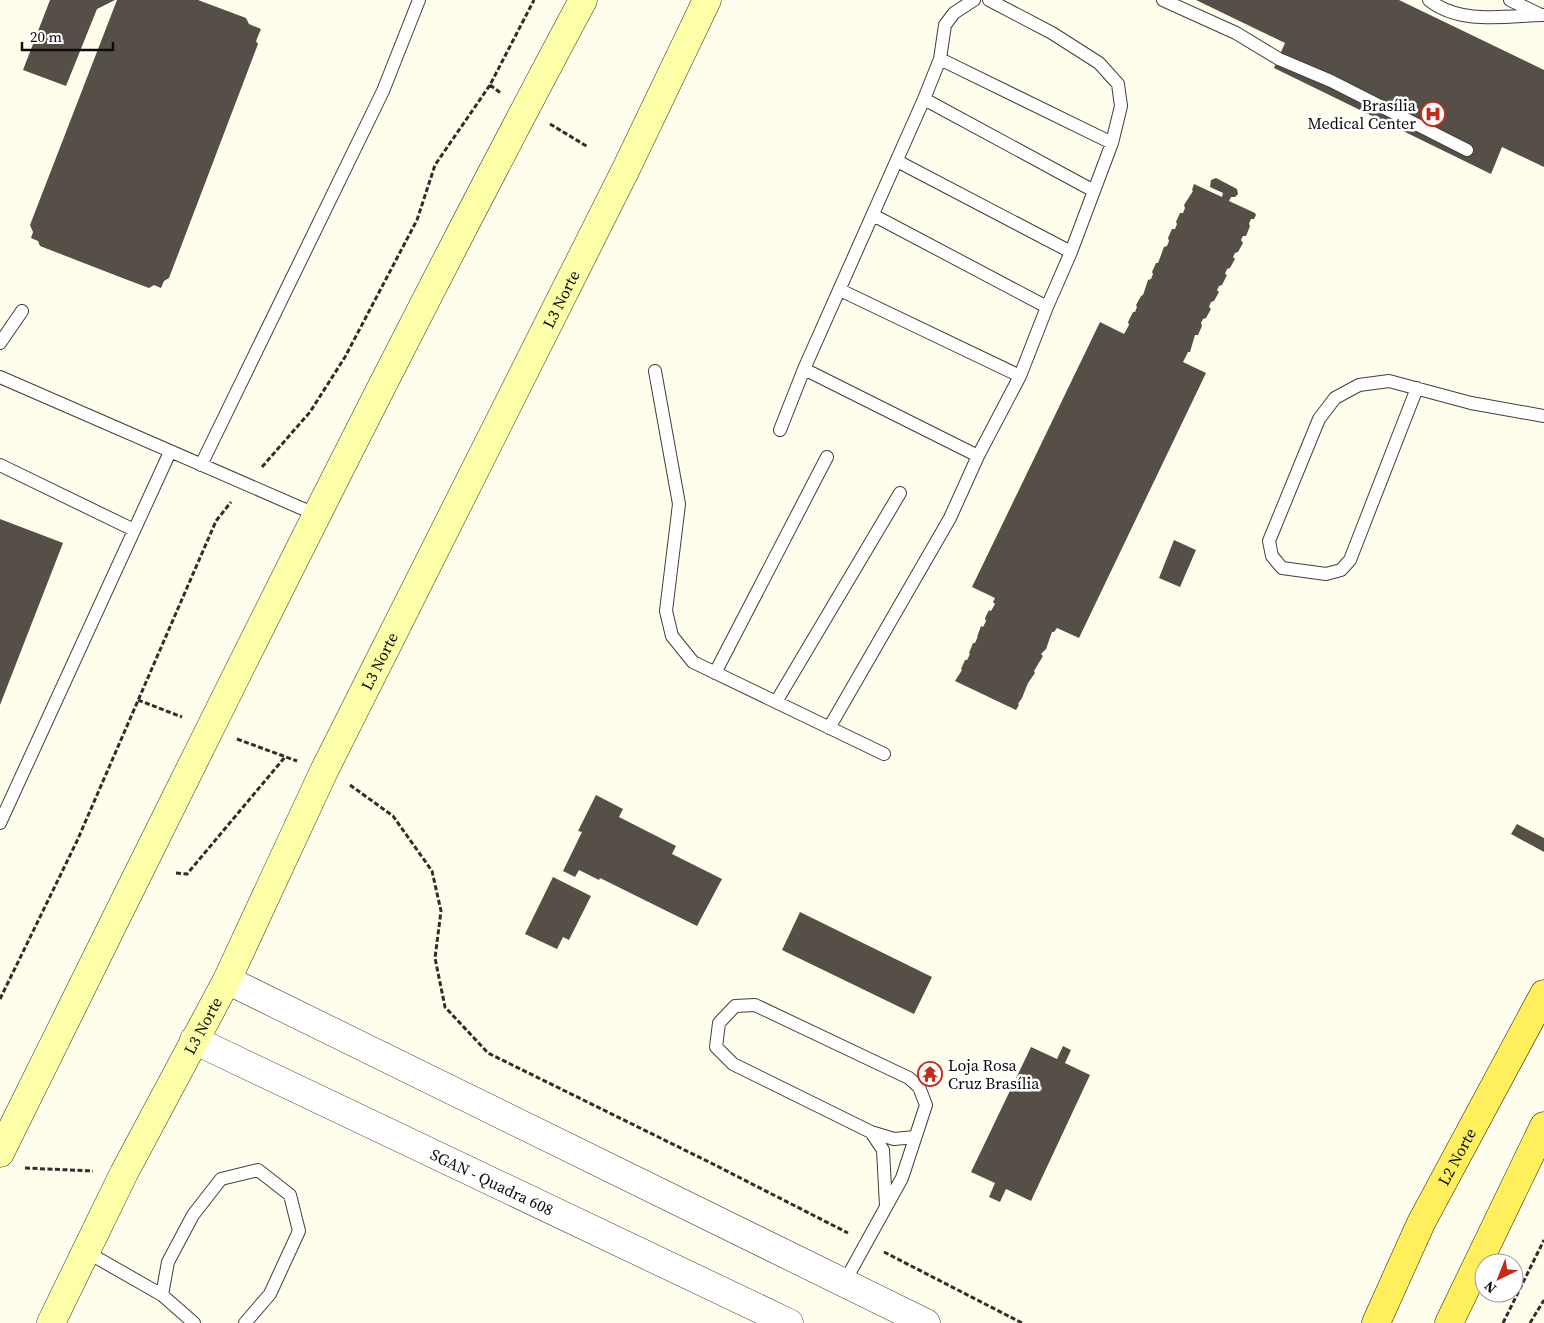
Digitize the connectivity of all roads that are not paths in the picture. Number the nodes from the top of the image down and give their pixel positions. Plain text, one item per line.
1 (420, 0) edge
2 (583, 0) edge
3 (708, 0) edge
4 (974, 0) edge
5 (989, 0) edge
6 (1163, 0) edge
7 (1429, 0) edge
8 (1510, 0) edge
9 (1543, 16) edge
10 (940, 59) junction
11 (924, 99) junction
12 (1112, 143) junction
13 (1467, 150) dead end
14 (897, 161) junction
15 (1094, 191) junction
16 (873, 215) junction
17 (1071, 252) junction
18 (840, 290) junction
19 (1047, 307) junction
20 (22, 311) dead end
21 (0, 343) edge
22 (804, 369) junction
23 (655, 372) dead end
24 (1020, 376) junction
25 (0, 377) edge
26 (1417, 388) junction
27 (1544, 416) edge
28 (780, 430) dead end
29 (170, 452) junction
30 (978, 456) junction
31 (826, 457) dead end
32 (0, 465) edge
33 (201, 465) junction
34 (900, 493) dead end
35 (317, 515) junction
36 (134, 530) junction
37 (715, 672) junction
38 (776, 702) junction
39 (829, 728) junction
40 (884, 754) dead end
41 (0, 823) edge
42 (227, 980) junction
43 (1544, 994) edge
44 (194, 1040) junction
45 (1544, 1126) edge
46 (871, 1132) junction
47 (915, 1137) junction
48 (10, 1160) edge
49 (886, 1206) junction
50 (85, 1251) junction
51 (844, 1283) junction
52 (162, 1295) junction
53 (51, 1323) edge
54 (194, 1323) edge
55 (245, 1323) edge
56 (789, 1323) edge
57 (926, 1323) edge
58 (1376, 1323) edge
59 (1449, 1323) edge

1 - 33 lane
2 - 35 main road
3 - 42 main road, L3 Norte
4 - 10 lane
5 - 12 lane
6 - 13 lane
7 - 9 lane
8 - 9 lane
10 - 11 lane
10 - 12 lane
11 - 14 lane
11 - 15 lane
12 - 15 lane
14 - 16 lane
14 - 17 lane
15 - 17 lane
16 - 18 lane
16 - 19 lane
17 - 19 lane
18 - 22 lane
18 - 24 lane
19 - 24 lane
20 - 21 lane
22 - 28 lane
22 - 30 lane
23 - 37 lane
24 - 30 lane
25 - 29 lane
26 - 26 lane
26 - 27 lane
29 - 33 lane
29 - 36 lane
30 - 39 lane
31 - 37 lane
32 - 36 lane
33 - 35 lane
34 - 38 lane
35 - 48 main road
36 - 41 lane
37 - 38 lane
38 - 39 lane
39 - 40 lane
42 - 44 main road, L3 Norte
42 - 51 street
43 - 58 main road, L2 Norte
44 - 50 main road, L3 Norte
44 - 56 street, SGAN - Quadra 608
45 - 59 main road
46 - 47 lane
46 - 47 lane
46 - 49 lane
47 - 49 lane
49 - 51 lane
50 - 52 lane
50 - 53 main road, L3 Norte
51 - 57 street
52 - 54 lane
52 - 55 lane

